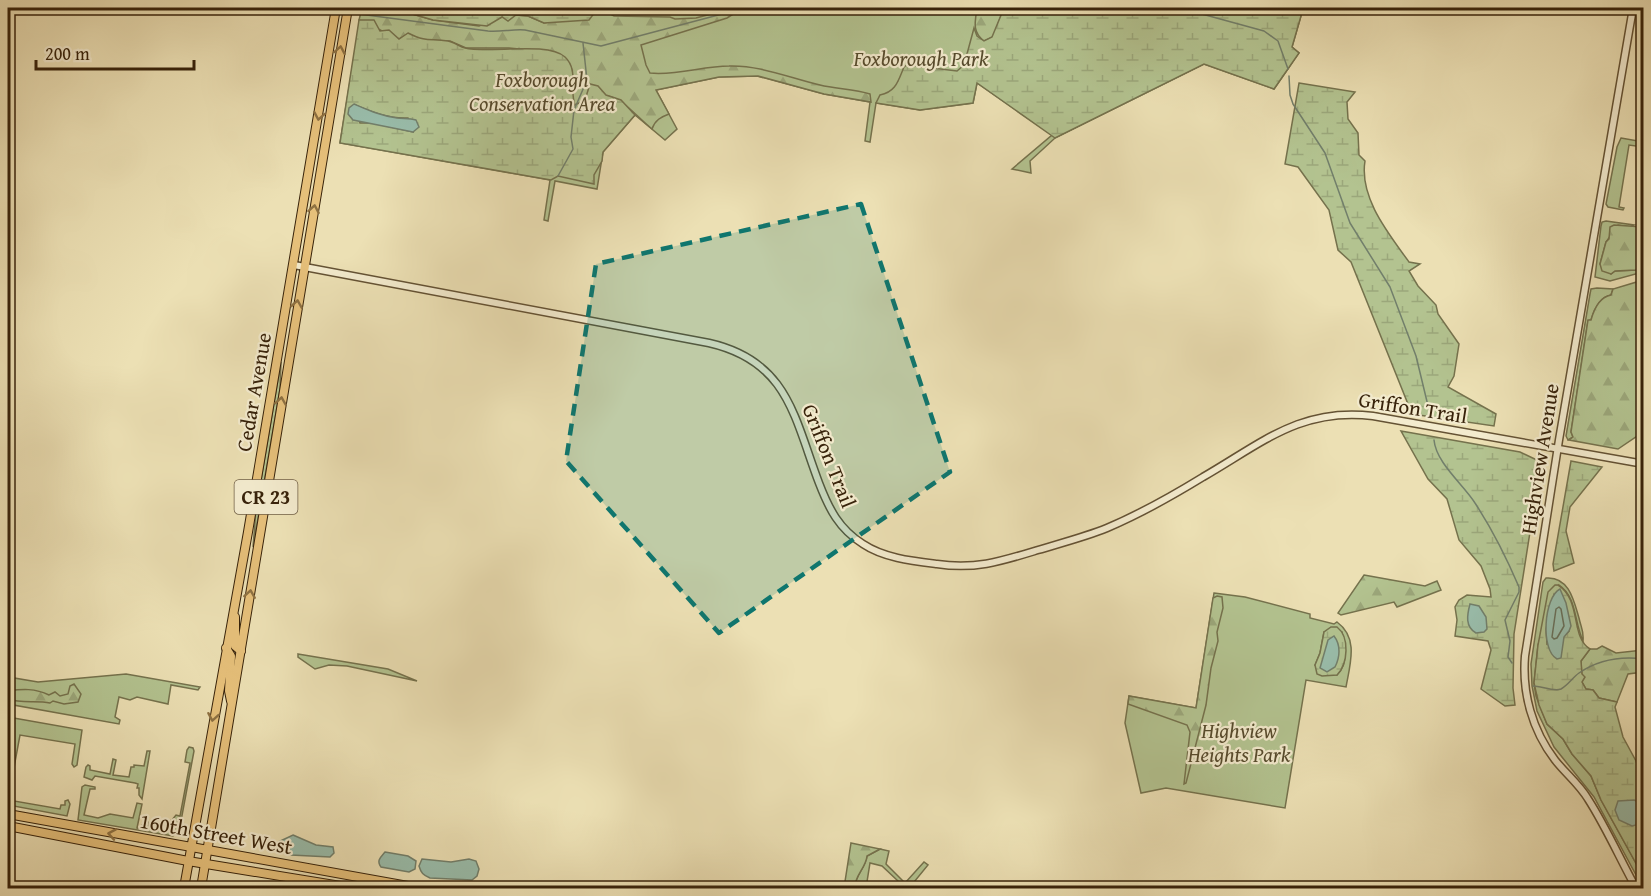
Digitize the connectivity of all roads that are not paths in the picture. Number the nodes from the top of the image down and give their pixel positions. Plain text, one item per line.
1 (336, 8) edge
2 (348, 8) edge
3 (1633, 8) edge
4 (328, 58) junction
5 (333, 93) junction
6 (294, 265) junction
7 (303, 266) junction
8 (1558, 450) junction
9 (1644, 464) edge
10 (234, 606) junction
11 (226, 648) junction
12 (241, 651) junction
13 (232, 706) junction
14 (8, 814) edge
15 (8, 826) edge
16 (191, 848) junction
17 (207, 851) junction
18 (188, 861) junction
19 (205, 864) junction
20 (184, 888) edge
21 (201, 888) edge
22 (353, 888) edge
23 (419, 888) edge
24 (1636, 888) edge

1 - 4 main road, Cedar Avenue / CR 23
5 -> 2 main road, Cedar Avenue / CR 23
3 - 8 street, Highview Avenue
4 - 5 main road
4 -> 6 main road, Cedar Avenue / CR 23
7 -> 5 main road, Cedar Avenue / CR 23
6 - 7 street, Griffon Trail
6 - 10 main road, Cedar Avenue / CR 23
7 - 8 street, Griffon Trail
12 -> 7 main road, Cedar Avenue / CR 23
8 - 9 street, Griffon Trail
8 - 24 street, Highview Avenue
10 - 11 main road, Cedar Avenue / CR 23
10 - 12 main road
11 - 13 main road
11 -> 16 main road, Cedar Avenue / CR 23
12 - 13 main road, Cedar Avenue / CR 23
13 - 17 main road, Cedar Avenue / CR 23
16 -> 14 main road, 160th Street West
15 - 18 main road, 160th Street West
16 - 17 main road, 160th Street West
16 - 18 main road, Cedar Avenue / CR 23
17 - 19 main road, Cedar Avenue / CR 23
17 - 23 main road, 160th Street West
18 - 19 main road, 160th Street West
18 - 20 main road, Cedar Avenue / CR 23
19 - 21 main road, Cedar Avenue / CR 23
19 - 22 main road, 160th Street West

